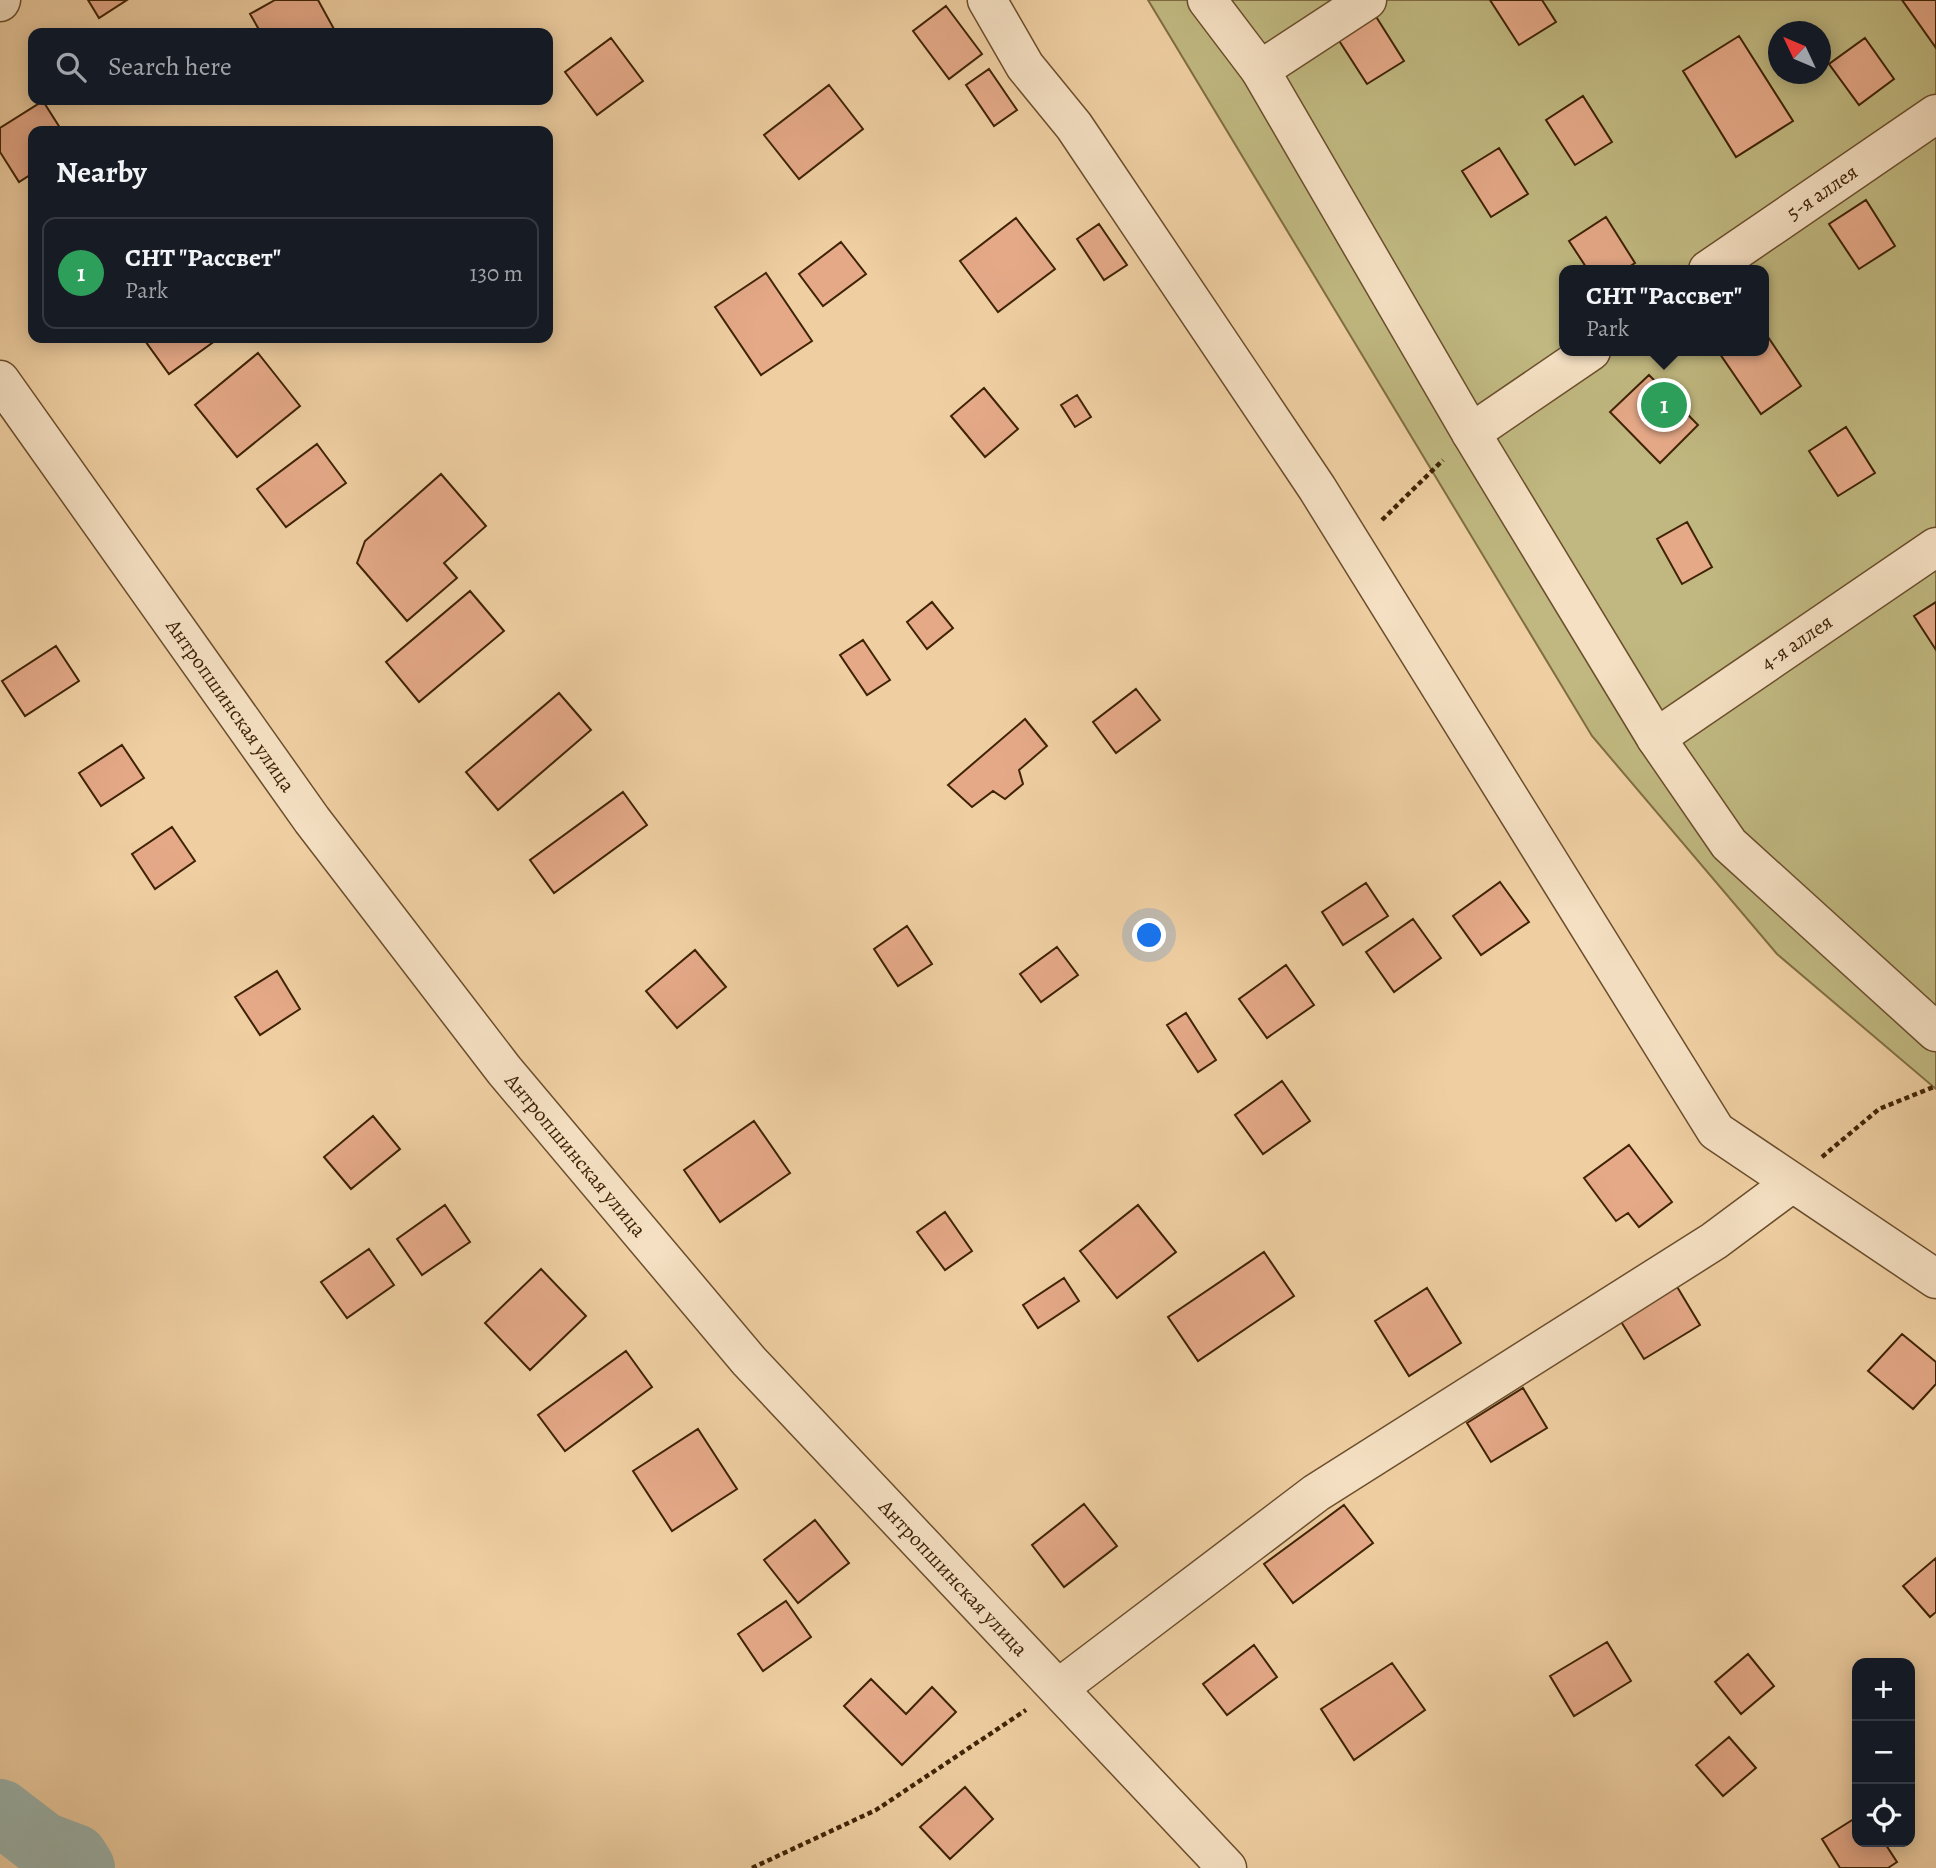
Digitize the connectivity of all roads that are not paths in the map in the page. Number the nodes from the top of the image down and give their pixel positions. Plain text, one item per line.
1 (987, 0) edge
2 (1207, 0) edge
3 (1367, 0) edge
4 (1260, 70) junction
5 (1936, 114) edge
6 (1715, 265) edge
7 (1584, 356) edge
8 (0, 380) edge
9 (1472, 433) junction
10 (1936, 547) edge
11 (1656, 738) junction
12 (1933, 1024) edge
13 (1792, 1183) junction
14 (1936, 1279) edge
15 (1059, 1688) junction
16 (1227, 1868) edge

1 - 13 street
2 - 4 street
3 - 4 street
4 - 9 street
5 - 6 street, 5-я аллея
7 - 9 street
8 - 15 street, Антропшинская улица
9 - 11 street
10 - 11 street, 4-я аллея
11 - 12 street
13 - 14 street
13 - 15 street
15 - 16 street, Антропшинская улица

